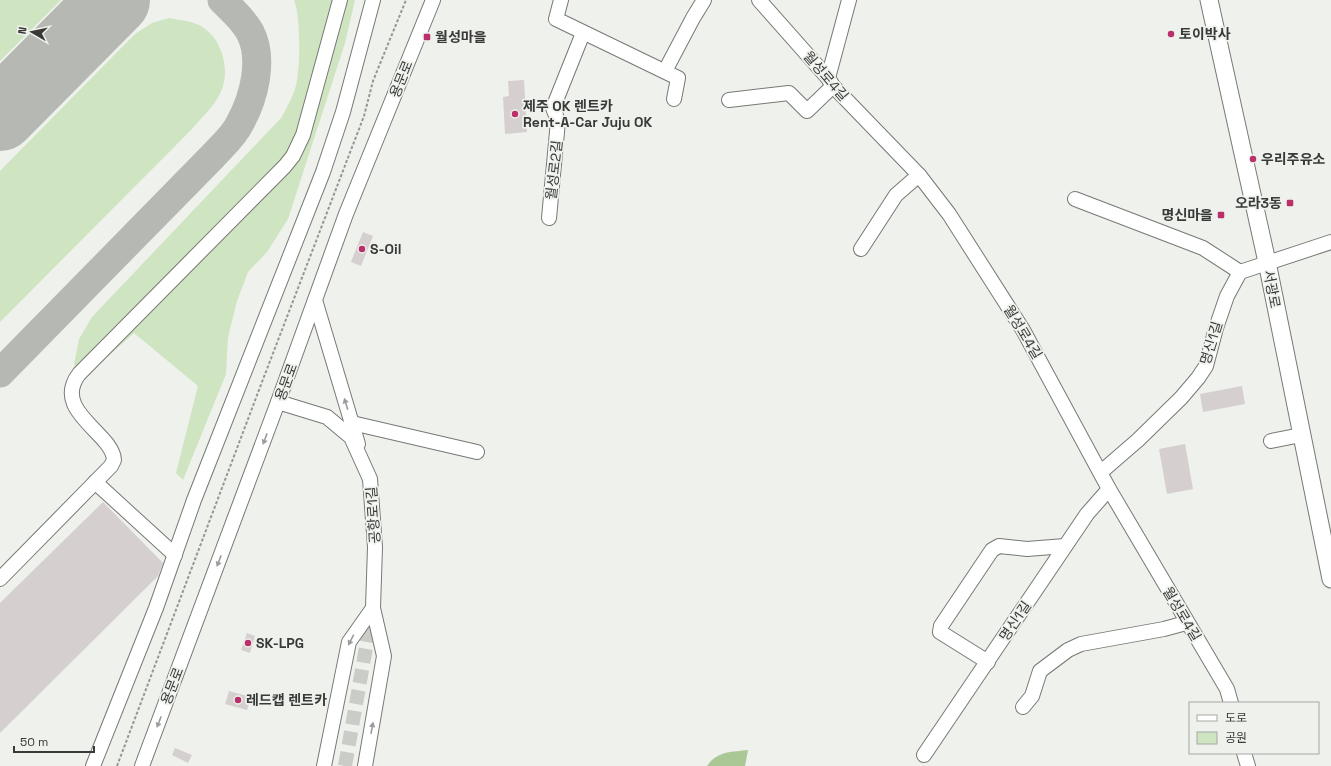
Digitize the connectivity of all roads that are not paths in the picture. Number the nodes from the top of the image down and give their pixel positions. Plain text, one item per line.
1 (340, 0) edge
2 (373, 0) edge
3 (433, 0) edge
4 (561, 0) edge
5 (704, 0) edge
6 (759, 0) edge
7 (849, 0) edge
8 (1209, 0) edge
9 (583, 33) junction
10 (665, 71) junction
11 (830, 82) junction
12 (674, 99) dead end
13 (729, 100) dead end
14 (919, 175) junction
15 (1075, 199) dead end
16 (549, 218) dead end
17 (1331, 242) edge
18 (861, 249) dead end
19 (1267, 262) junction
20 (1240, 272) junction
21 (315, 300) junction
22 (278, 402) junction
23 (352, 423) junction
24 (1301, 435) junction
25 (1271, 440) dead end
26 (477, 452) dead end
27 (365, 468) junction
28 (1101, 472) junction
29 (95, 482) junction
30 (1109, 489) junction
31 (1065, 546) junction
32 (175, 555) junction
33 (0, 579) edge
34 (1331, 579) edge
35 (373, 608) junction
36 (1186, 623) junction
37 (988, 662) junction
38 (1231, 702) edge
39 (1023, 707) dead end
40 (1244, 754) edge
41 (924, 756) dead end
42 (94, 766) edge
43 (142, 766) edge
44 (324, 766) edge
45 (366, 766) edge
46 (1248, 766) edge

1 - 29 street
2 - 32 street
3 - 21 street, 용문로
4 - 9 street
5 - 10 street
6 - 11 street, 월성로4길
7 - 11 street
8 - 19 main road, 서광로
9 - 10 street
9 - 16 street, 월성로2길
10 - 12 street
11 - 13 street
11 - 14 street, 월성로4길
14 - 18 street
14 - 28 street, 월성로4길
15 - 20 street
17 - 19 street
19 - 20 street
19 - 24 main road, 서광로
20 - 28 street, 명신1길
21 - 22 street, 용문로
23 -> 21 street
22 - 27 street, 공항로1길
22 -> 43 street, 용문로
23 - 26 street
23 - 27 street
24 - 25 street
24 - 34 main road, 서광로
27 - 35 street, 공항로1길
28 - 30 street, 월성로4길
29 - 32 street
29 - 33 street
30 - 31 street, 명신1길
30 - 36 street, 월성로4길
31 - 37 street, 명신1길
31 - 37 street
32 - 42 street
35 -> 44 street
45 -> 35 street, 공항로1길
36 - 38 street, 월성로4길
36 - 39 street
37 - 41 street, 명신1길
40 - 46 street

